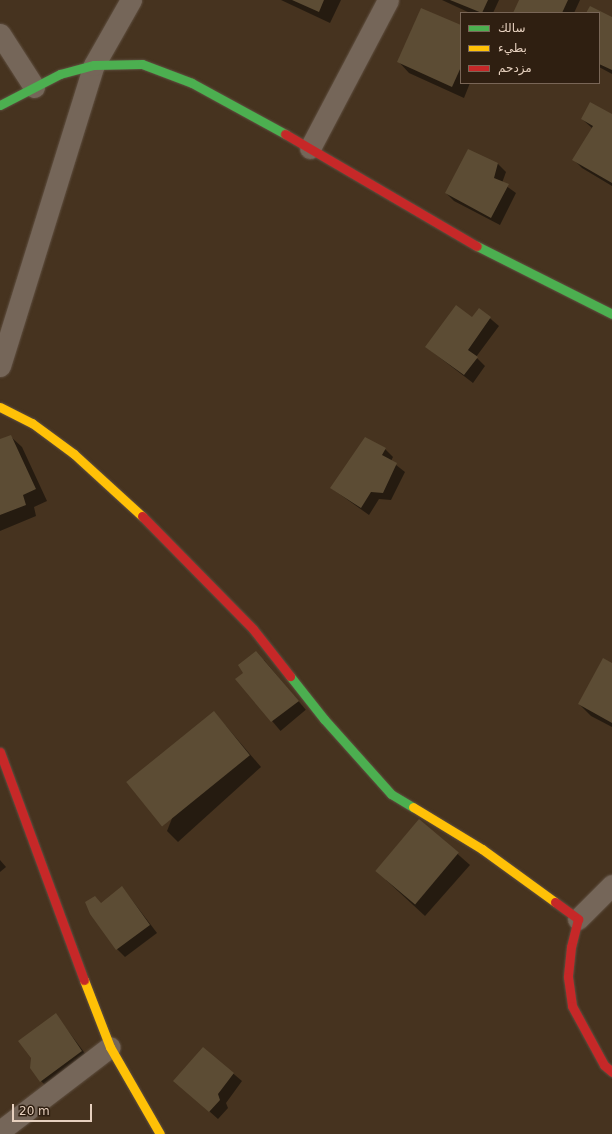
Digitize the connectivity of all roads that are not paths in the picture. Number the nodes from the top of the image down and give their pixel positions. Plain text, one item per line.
1 (131, 0) edge
2 (388, 0) edge
3 (0, 34) edge
4 (94, 65) junction
5 (34, 87) junction
6 (0, 105) edge
7 (310, 148) junction
8 (612, 314) edge
9 (0, 366) edge
10 (0, 407) edge
11 (0, 752) edge
12 (612, 885) edge
13 (578, 919) junction
14 (110, 1046) junction
15 (612, 1072) edge
16 (0, 1131) edge
17 (160, 1134) edge

1 - 4 street
2 - 7 street
3 - 5 street
4 - 5 street
4 - 7 street
4 - 9 street
5 - 6 street
7 - 8 street
10 - 13 street
11 - 14 street
12 - 13 street
13 - 15 street
14 - 16 street
14 - 17 street

